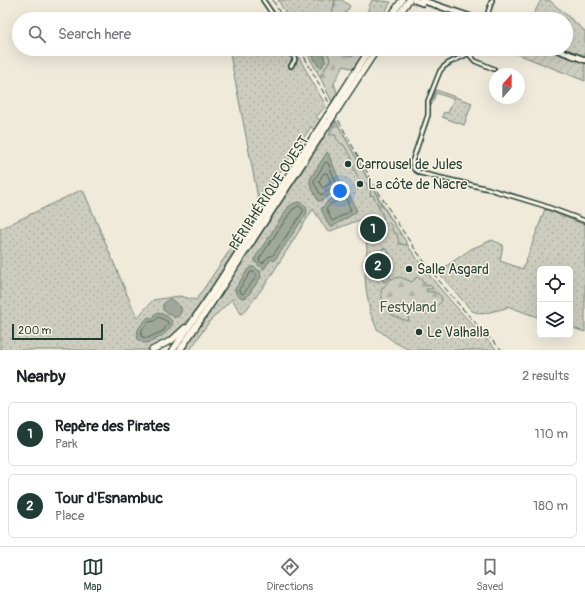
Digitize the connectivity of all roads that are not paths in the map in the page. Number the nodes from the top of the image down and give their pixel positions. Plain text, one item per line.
1 (264, 0) edge
2 (408, 0) edge
3 (421, 0) edge
4 (492, 0) edge
5 (272, 12) edge
6 (396, 12) edge
7 (400, 12) edge
8 (447, 12) edge
9 (456, 12) edge
10 (488, 12) edge
11 (294, 56) edge
12 (366, 56) edge
13 (372, 56) edge
14 (465, 56) edge
15 (470, 56) edge
16 (573, 56) edge
17 (585, 60) edge
18 (291, 66) dead end
19 (491, 68) edge
20 (337, 106) junction
21 (319, 133) junction
22 (585, 221) edge
23 (210, 296) junction
24 (152, 350) edge
25 (173, 350) edge
26 (180, 350) edge

1 - 5 street
2 - 6 highway
2 - 7 highway
2 - 8 main road
3 - 9 main road
4 - 10 street
11 - 18 street
12 - 20 highway, PÉRIPHÉRIQUE OUEST
13 - 20 highway, PÉRIPHÉRIQUE OUEST
14 - 22 street
15 - 19 street
16 - 17 main road
20 - 21 highway, PÉRIPHÉRIQUE OUEST, bridge
21 - 23 highway, PÉRIPHÉRIQUE OUEST
21 - 26 highway, PÉRIPHÉRIQUE OUEST
23 - 24 highway
23 - 25 highway, PÉRIPHÉRIQUE OUEST

